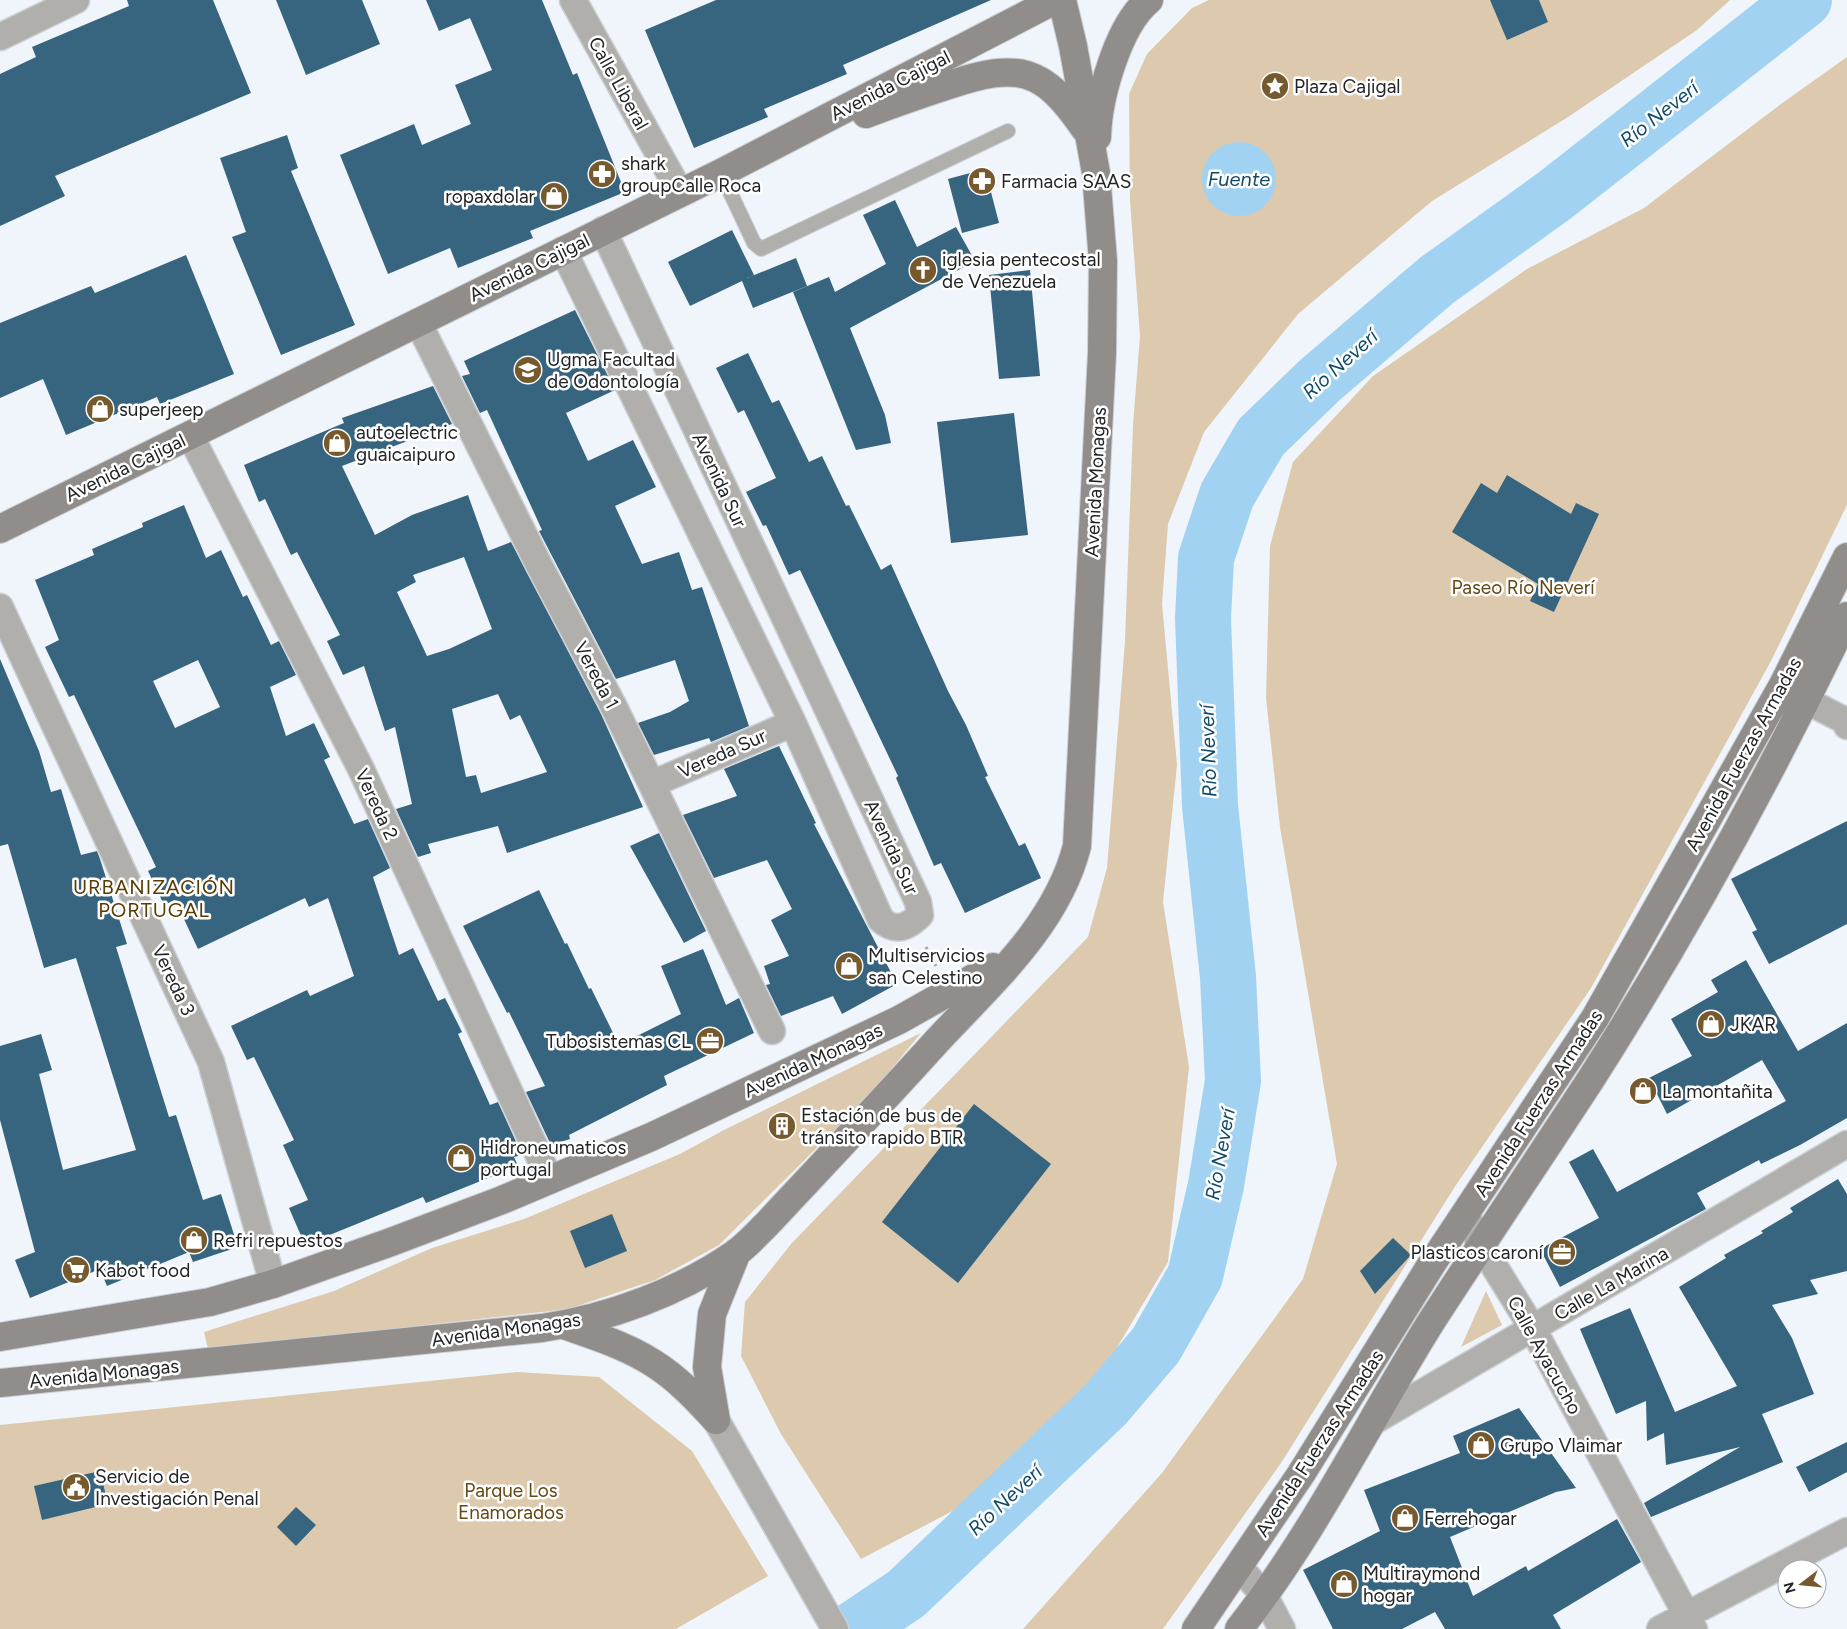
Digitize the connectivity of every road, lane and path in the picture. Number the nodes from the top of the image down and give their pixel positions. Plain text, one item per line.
1 (76, 0) edge
2 (573, 0) edge
3 (1055, 0) edge
4 (1062, 0) edge
5 (1149, 0) edge
6 (0, 37) edge
7 (1008, 131) dead end
8 (1089, 134) junction
9 (732, 167) junction
10 (1096, 173) junction
11 (680, 192) junction
12 (603, 230) junction
13 (563, 250) junction
14 (418, 322) junction
15 (190, 435) junction
16 (0, 529) edge
17 (1847, 557) edge
18 (0, 607) edge
19 (1847, 616) edge
20 (1783, 685) junction
21 (1807, 701) junction
22 (1846, 721) edge
23 (793, 723) junction
24 (652, 784) junction
25 (912, 923) junction
26 (1020, 951) junction
27 (956, 990) junction
28 (772, 1031) dead end
29 (1847, 1144) edge
30 (550, 1180) junction
31 (1466, 1214) junction
32 (1481, 1244) junction
33 (737, 1252) junction
34 (273, 1284) junction
35 (564, 1325) junction
36 (1533, 1328) junction
37 (2, 1331) edge
38 (0, 1383) edge
39 (716, 1420) junction
40 (1374, 1421) junction
41 (1847, 1530) edge
42 (1240, 1567) junction
43 (1264, 1595) junction
44 (1690, 1622) edge
45 (835, 1629) edge
46 (1196, 1629) edge
47 (1239, 1629) edge
48 (1282, 1629) edge
49 (1660, 1629) edge

1 - 6 street
2 - 11 street, Calle Liberal
3 - 9 main road, Avenida Cajigal
4 - 8 main road, Avenida Monagas
5 - 10 main road
7 - 9 lane
8 - 9 main road
8 - 10 main road, Avenida Monagas
9 - 11 main road, Avenida Cajigal
10 - 26 main road, Avenida Monagas
11 - 12 main road, Avenida Cajigal
12 - 13 main road, Avenida Cajigal
12 - 25 street, Avenida Sur
13 - 14 main road, Avenida Cajigal
13 - 23 street, Avenida Sur
14 - 15 main road, Avenida Cajigal
14 - 24 street, Vereda 1
15 - 16 main road, Avenida Cajigal
15 - 30 street, Vereda 2
17 - 20 main road, Avenida Fuerzas Armadas
18 - 34 street, Vereda 3
19 - 21 main road, Avenida Fuerzas Armadas
20 - 21 street
20 - 31 main road, Avenida Fuerzas Armadas
21 - 22 street
21 - 32 main road, Avenida Fuerzas Armadas
23 - 24 street, Vereda Sur
23 - 25 street, Avenida Sur
24 - 28 street, Vereda 1
25 - 27 path
26 - 27 main road, Avenida Monagas
26 - 33 main road, Avenida Monagas
27 - 30 main road, Avenida Monagas
29 - 36 street, Calle La Marina
30 - 34 main road, Avenida Monagas
31 - 32 street, Calle Ayacucho
31 - 42 main road, Avenida Fuerzas Armadas
32 - 36 street, Calle Ayacucho
32 - 40 main road, Avenida Fuerzas Armadas
33 - 35 main road, Avenida Monagas
33 - 39 main road
34 - 37 main road, Avenida Monagas
35 - 38 main road, Avenida Monagas
35 - 39 main road
36 - 40 street, Calle La Marina
36 - 44 street, Calle Ayacucho
39 - 45 street
40 - 43 main road, Avenida Fuerzas Armadas
41 - 44 street
42 - 43 street
42 - 46 main road, Avenida Fuerzas Armadas
43 - 47 main road, Avenida Fuerzas Armadas
43 - 48 street
44 - 49 street

